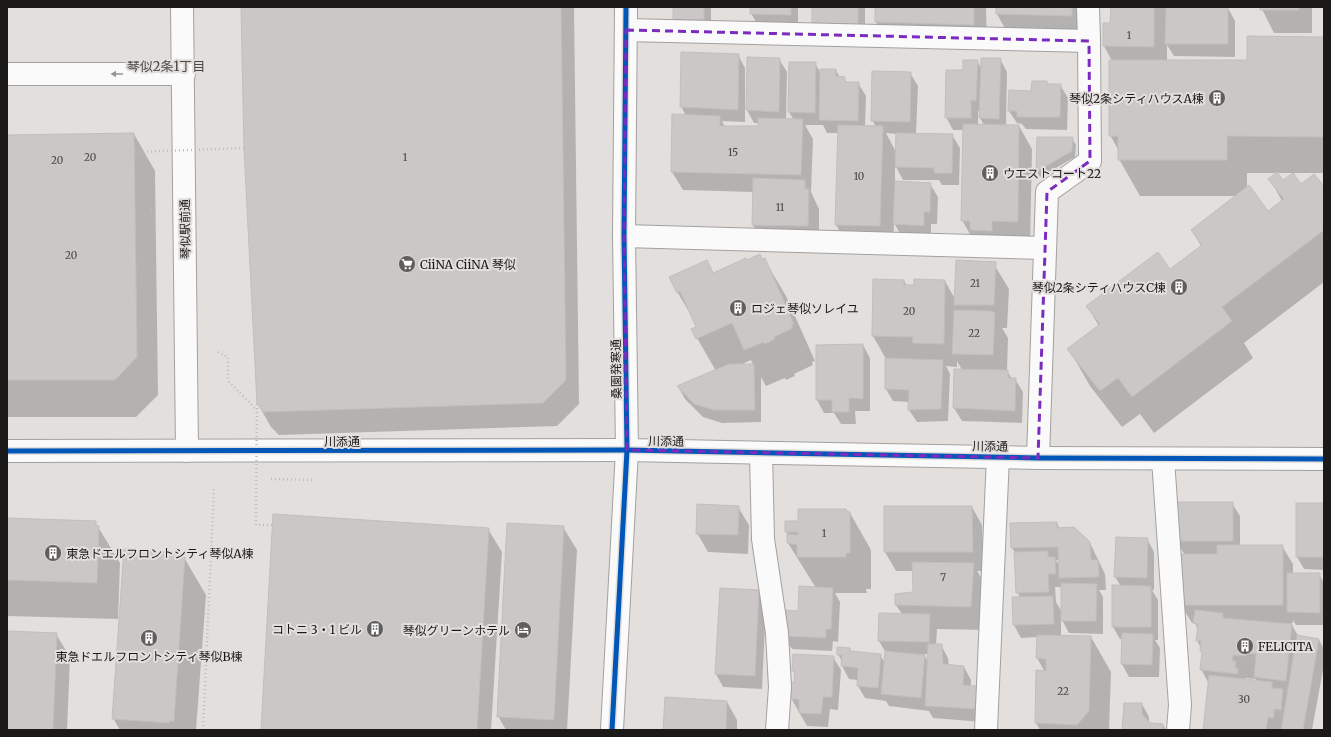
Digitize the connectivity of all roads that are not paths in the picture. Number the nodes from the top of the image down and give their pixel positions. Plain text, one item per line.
1 (182, 7) edge
2 (626, 7) edge
3 (1088, 7) edge
4 (626, 30) junction
5 (1089, 41) junction
6 (7, 74) edge
7 (184, 74) junction
8 (624, 236) junction
9 (1044, 248) junction
10 (627, 450) junction
11 (7, 451) edge
12 (187, 451) junction
13 (761, 453) junction
14 (998, 456) junction
15 (1038, 458) junction
16 (1163, 459) junction
17 (1324, 459) edge
18 (612, 730) edge
19 (777, 730) edge
20 (986, 730) edge
21 (1178, 730) edge

1 - 7 street, 琴似駅前通
2 - 4 street, 桑園発寒通
3 - 5 street
4 - 5 street
4 - 8 street, 桑園発寒通
5 - 9 street
7 -> 6 street
7 - 12 street, 琴似駅前通
8 - 9 street
8 - 10 street, 桑園発寒通
9 - 15 street
10 - 12 street, 川添通
10 - 13 street, 川添通
10 - 18 street, 桑園発寒通
11 - 12 street, 川添通
13 - 14 street, 川添通
13 - 19 street
14 - 15 street, 川添通
14 - 20 street
15 - 16 street, 川添通
16 - 17 street, 川添通
16 - 21 street

